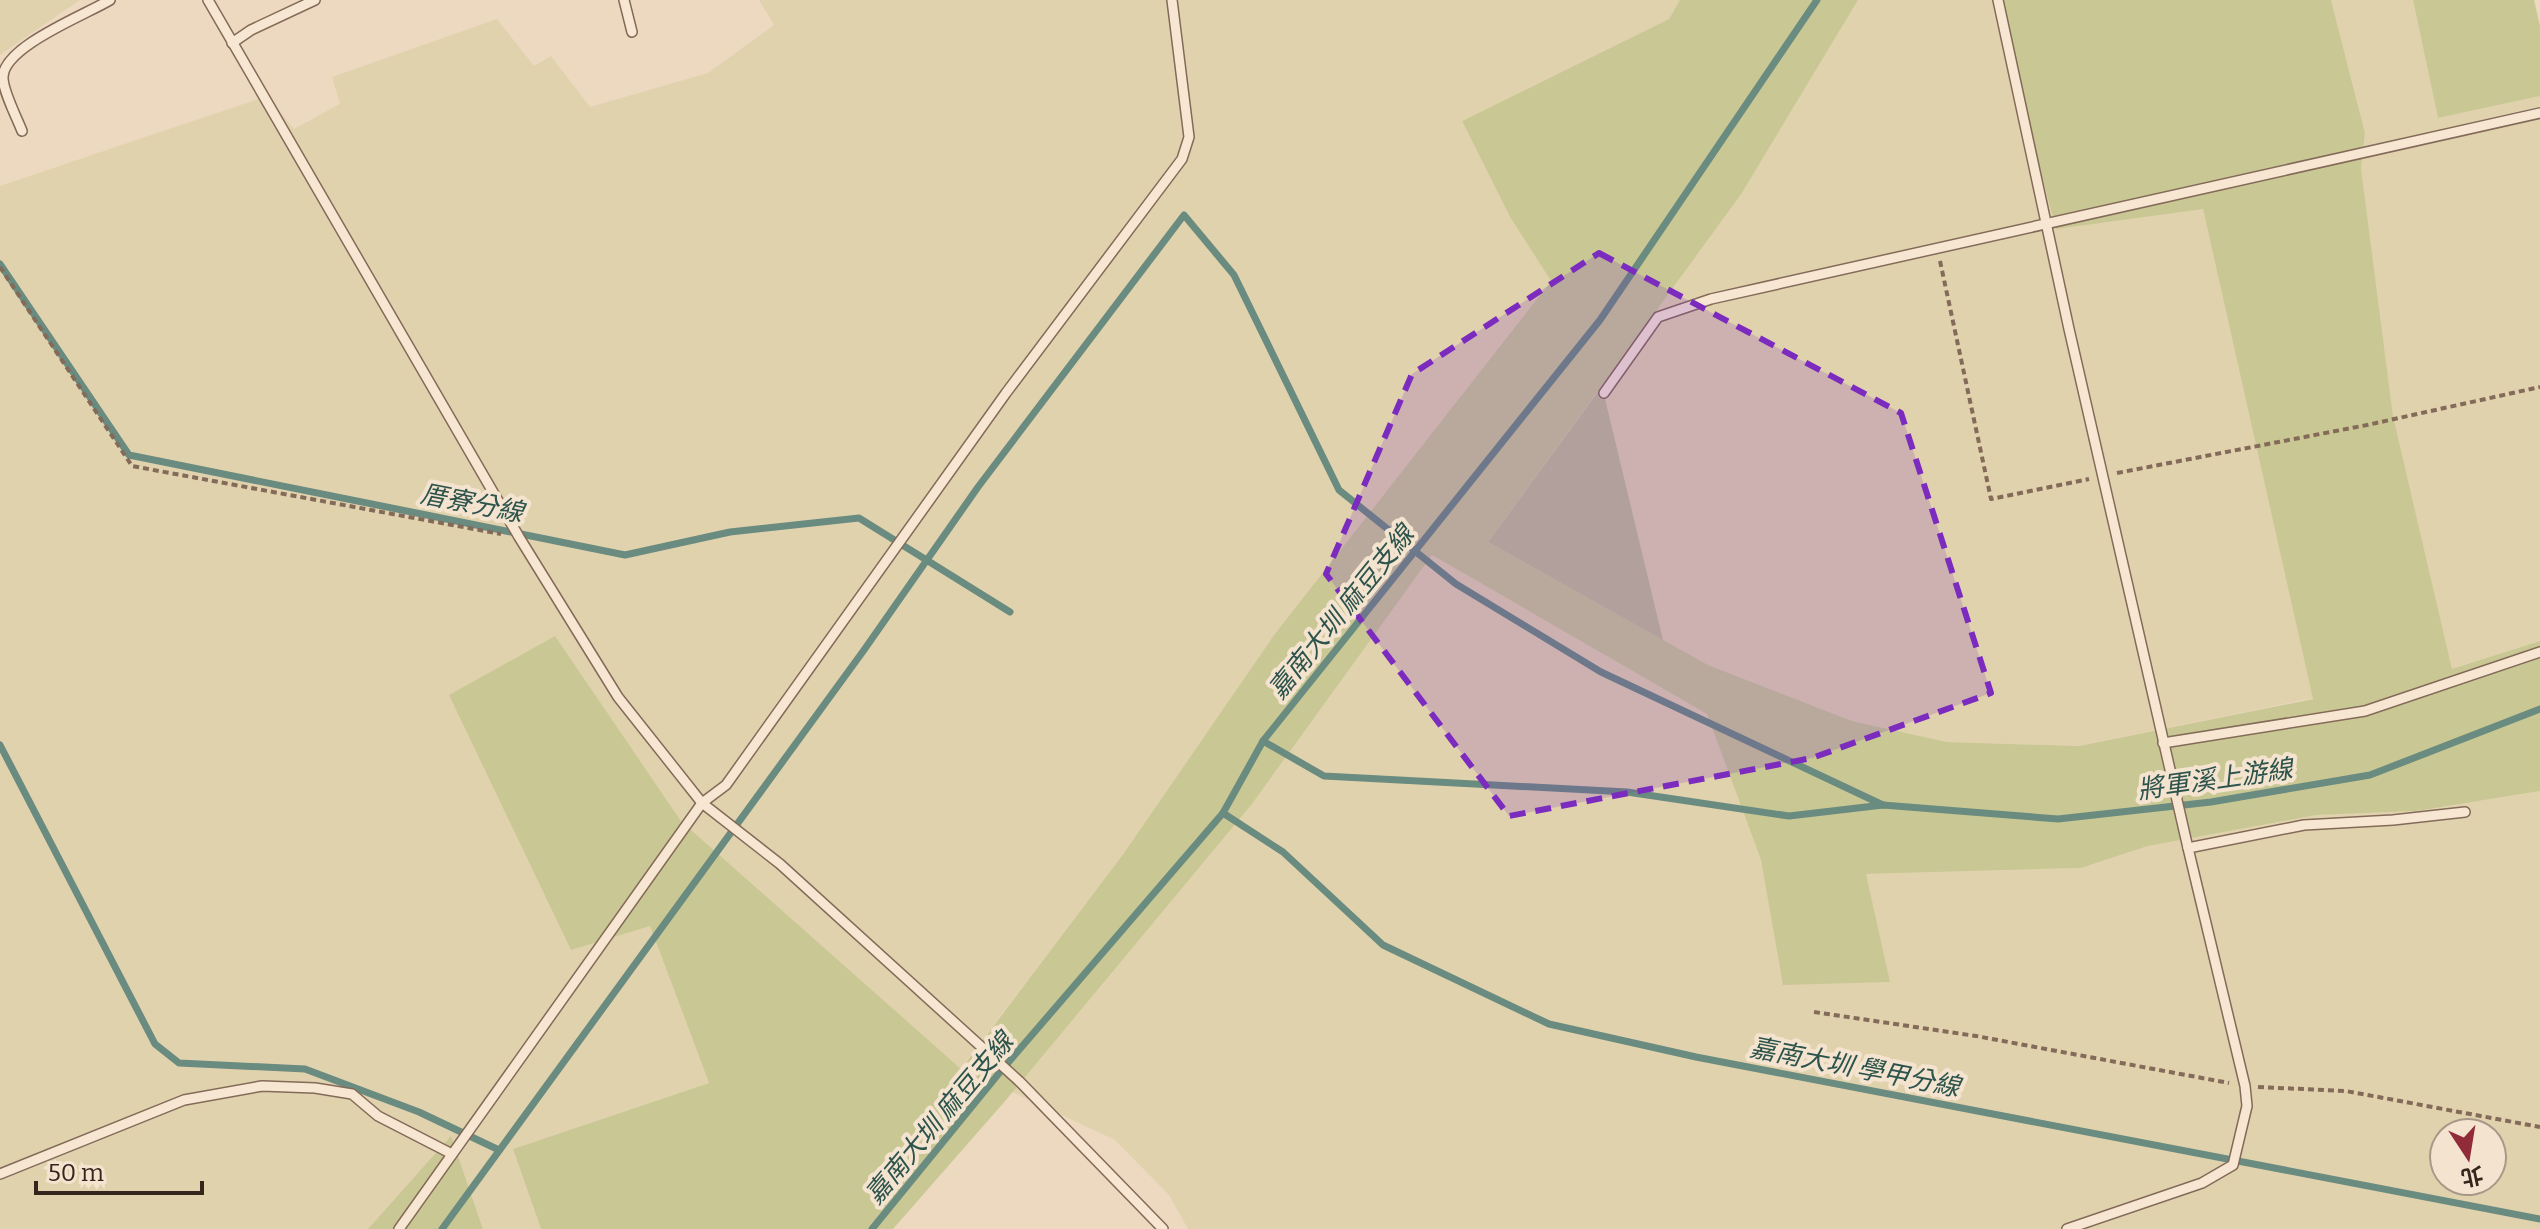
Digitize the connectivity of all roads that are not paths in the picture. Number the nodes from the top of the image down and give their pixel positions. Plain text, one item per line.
1 (110, 0) edge
2 (208, 0) edge
3 (315, 0) edge
4 (624, 0) edge
5 (1172, 0) edge
6 (1998, 0) edge
7 (632, 32) dead end
8 (232, 43) junction
9 (2540, 113) edge
10 (22, 131) dead end
11 (2048, 222) junction
12 (1604, 393) dead end
13 (2540, 652) edge
14 (2163, 743) junction
15 (702, 803) junction
16 (2465, 812) dead end
17 (2188, 848) junction
18 (452, 1154) junction
19 (0, 1174) edge
20 (399, 1229) edge
21 (1163, 1229) edge
22 (2067, 1229) edge

1 - 10 lane
2 - 8 lane
3 - 8 lane
4 - 7 lane
5 - 15 lane
6 - 11 lane
8 - 15 lane
9 - 11 lane
11 - 12 lane
11 - 14 lane
13 - 14 lane
14 - 17 lane
15 - 18 lane
15 - 21 lane
16 - 17 lane
17 - 22 lane
18 - 19 lane
18 - 20 lane

